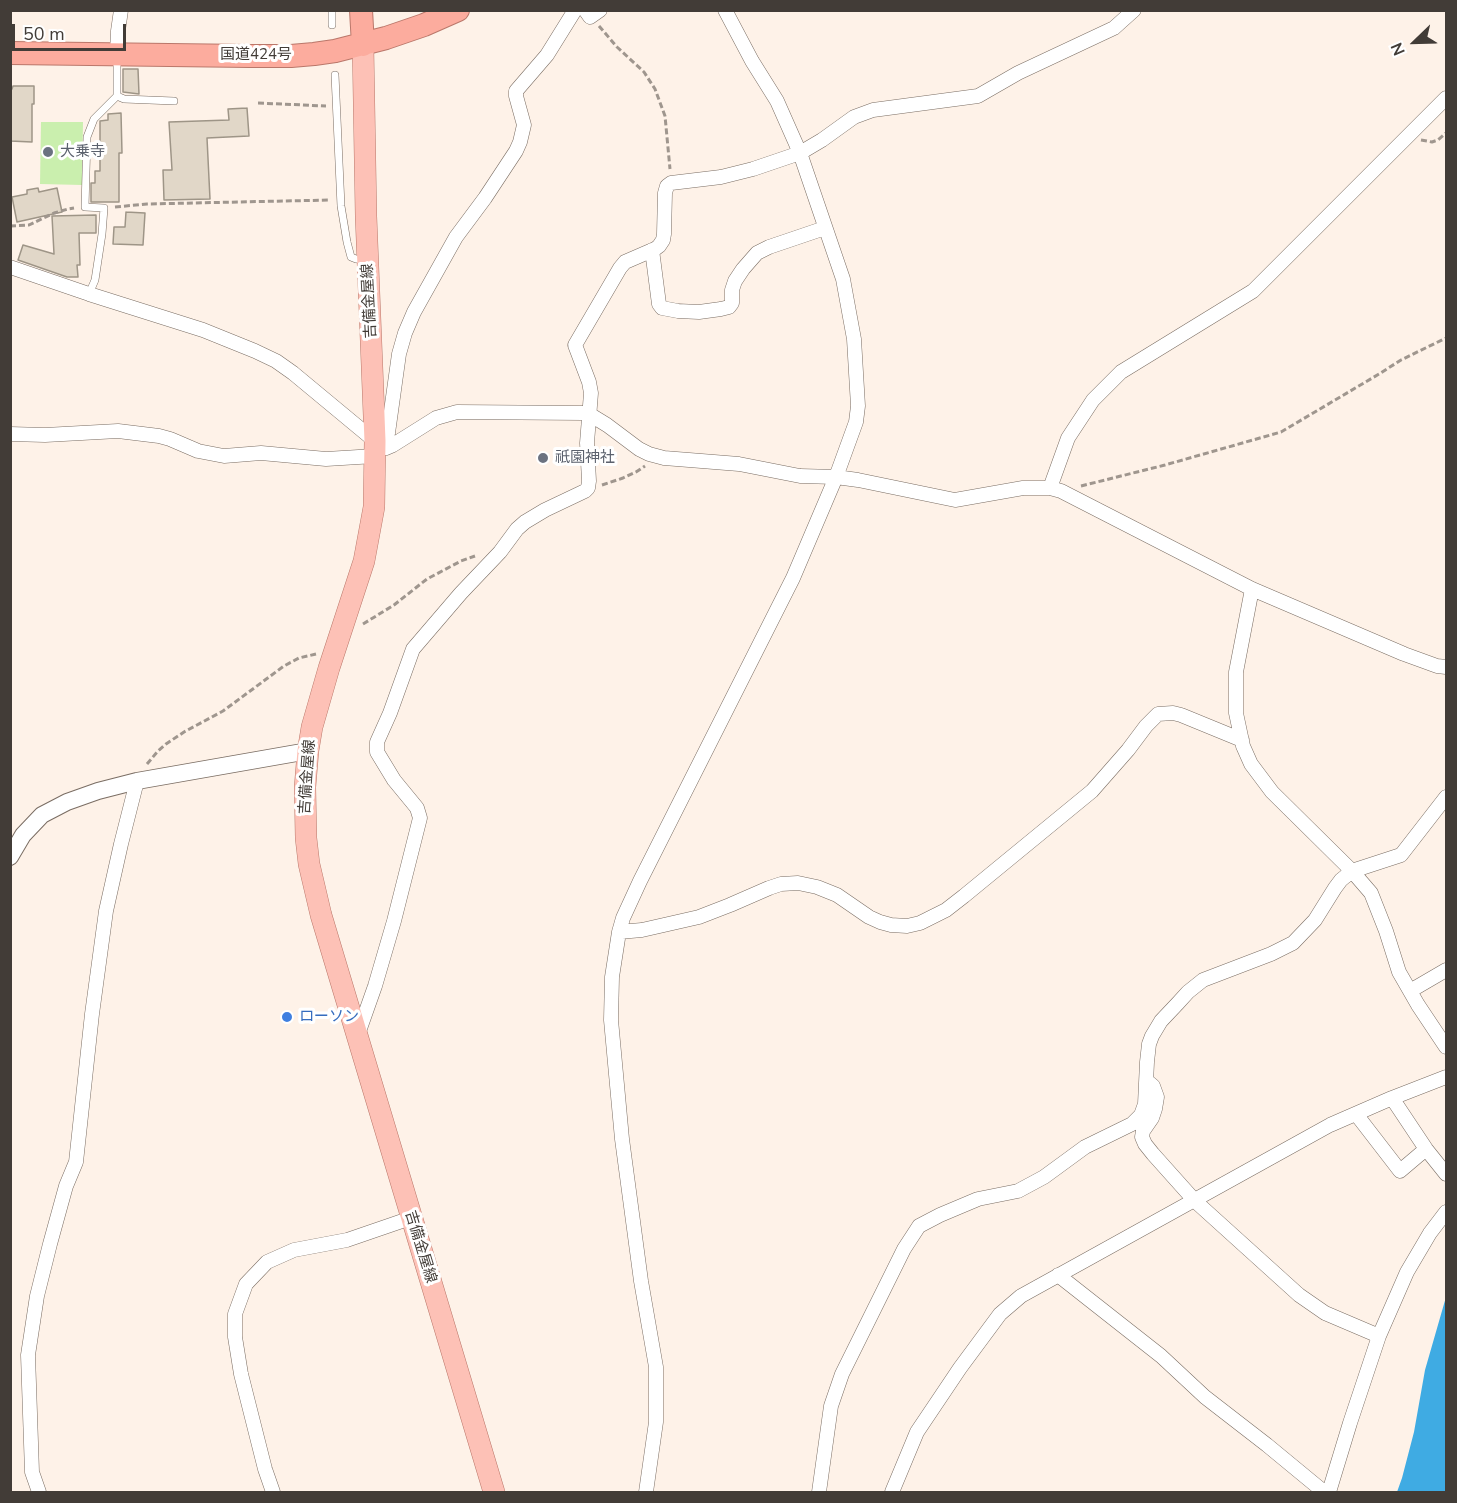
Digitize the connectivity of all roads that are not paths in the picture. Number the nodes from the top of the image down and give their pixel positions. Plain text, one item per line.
1 (120, 10) edge
2 (332, 10) edge
3 (361, 10) edge
4 (458, 10) edge
5 (575, 10) edge
6 (725, 10) edge
7 (1134, 10) edge
8 (332, 25) dead end
9 (363, 45) junction
10 (10, 52) edge
11 (117, 54) junction
12 (335, 75) dead end
13 (117, 96) junction
14 (1446, 98) edge
15 (174, 101) dead end
16 (800, 153) junction
17 (825, 228) junction
18 (652, 250) junction
19 (368, 260) junction
20 (10, 267) edge
21 (89, 294) junction
22 (588, 414) junction
23 (10, 434) edge
24 (376, 448) junction
25 (836, 477) junction
26 (1056, 489) junction
27 (1252, 589) junction
28 (1446, 667) edge
29 (1242, 740) junction
30 (308, 751) junction
31 (137, 781) junction
32 (1446, 797) edge
33 (10, 857) edge
34 (1352, 871) junction
35 (619, 932) junction
36 (1446, 970) edge
37 (1410, 991) junction
38 (357, 1037) junction
39 (1446, 1047) edge
40 (1446, 1077) edge
41 (1147, 1081) junction
42 (1392, 1098) junction
43 (1356, 1114) junction
44 (1426, 1149) junction
45 (1446, 1173) edge
46 (1195, 1201) junction
47 (1446, 1212) edge
48 (411, 1218) junction
49 (1058, 1275) junction
50 (1379, 1336) junction
51 (39, 1492) edge
52 (273, 1492) edge
53 (494, 1492) edge
54 (646, 1492) edge
55 (819, 1492) edge
56 (894, 1492) edge
57 (1324, 1492) edge
58 (1329, 1492) edge

1 - 11 street
2 - 8 lane
3 - 9 highway
4 - 9 highway, 国道424号
5 - 24 street
6 - 16 street
7 - 16 street
9 - 11 highway, 国道424号
9 - 19 main road, 吉備金屋線
10 - 11 highway, 国道424号
11 - 13 lane
12 - 19 lane
13 - 15 lane
13 - 21 lane
14 - 26 street
16 - 17 street
16 - 18 street
17 - 18 street
17 - 25 street
18 - 22 street
19 - 24 main road, 吉備金屋線
20 - 21 street
21 - 24 street
22 - 24 street
22 - 25 street
22 - 38 street
23 - 24 street
24 - 30 main road, 吉備金屋線
25 - 26 street
25 - 35 street
26 - 27 street
27 - 28 street
27 - 29 street
29 - 34 street
29 - 35 street
30 - 31 street
30 - 38 main road, 吉備金屋線
31 - 33 street
31 - 51 street
32 - 34 street
34 - 37 street
34 - 41 street
35 - 54 street
36 - 37 street
37 - 39 street
38 - 48 main road, 吉備金屋線
40 - 42 street
41 - 46 street
41 - 55 street
42 - 43 street
42 - 44 street
43 - 44 street
43 - 46 street
44 - 45 street
46 - 49 street
46 - 50 street
47 - 50 street
48 - 52 street
48 - 53 main road, 吉備金屋線
49 - 56 street
49 - 57 street
50 - 58 street

